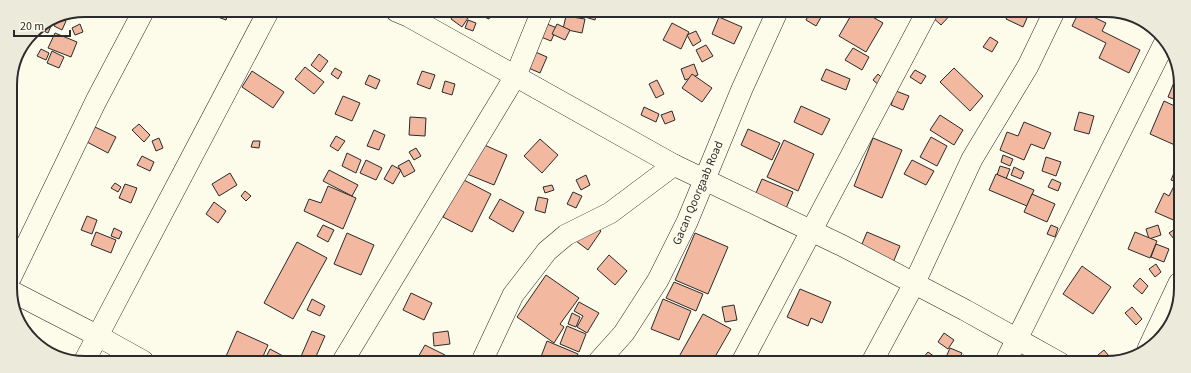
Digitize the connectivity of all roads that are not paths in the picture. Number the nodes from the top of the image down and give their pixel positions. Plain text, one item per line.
1 (140, 17) edge
2 (265, 17) edge
3 (414, 17) edge
4 (540, 17) edge
5 (775, 17) edge
6 (924, 17) edge
7 (1052, 17) edge
8 (1163, 47) edge
9 (516, 75) junction
10 (674, 166) junction
11 (705, 180) junction
12 (811, 232) junction
13 (17, 265) edge
14 (914, 284) junction
15 (1173, 293) edge
16 (17, 294) edge
17 (98, 336) junction
18 (1154, 336) edge
19 (1017, 339) junction
20 (87, 356) edge
21 (134, 356) edge
22 (346, 356) edge
23 (484, 356) edge
24 (603, 356) edge
25 (745, 356) edge
26 (875, 356) edge
27 (1008, 356) edge
28 (1047, 356) edge

1 - 13 street
2 - 17 street
3 - 9 street
4 - 9 street
5 - 11 street, Gacan Qoorgaab Road
6 - 12 street
7 - 14 street
8 - 19 street
9 - 10 street
9 - 22 street
10 - 11 street
10 - 23 street
11 - 12 street
11 - 24 street, Gacan Qoorgaab Road
12 - 14 street
12 - 25 street
14 - 19 street
14 - 26 street
15 - 18 street
16 - 17 street
17 - 20 street
17 - 21 street
19 - 27 street
19 - 28 street

